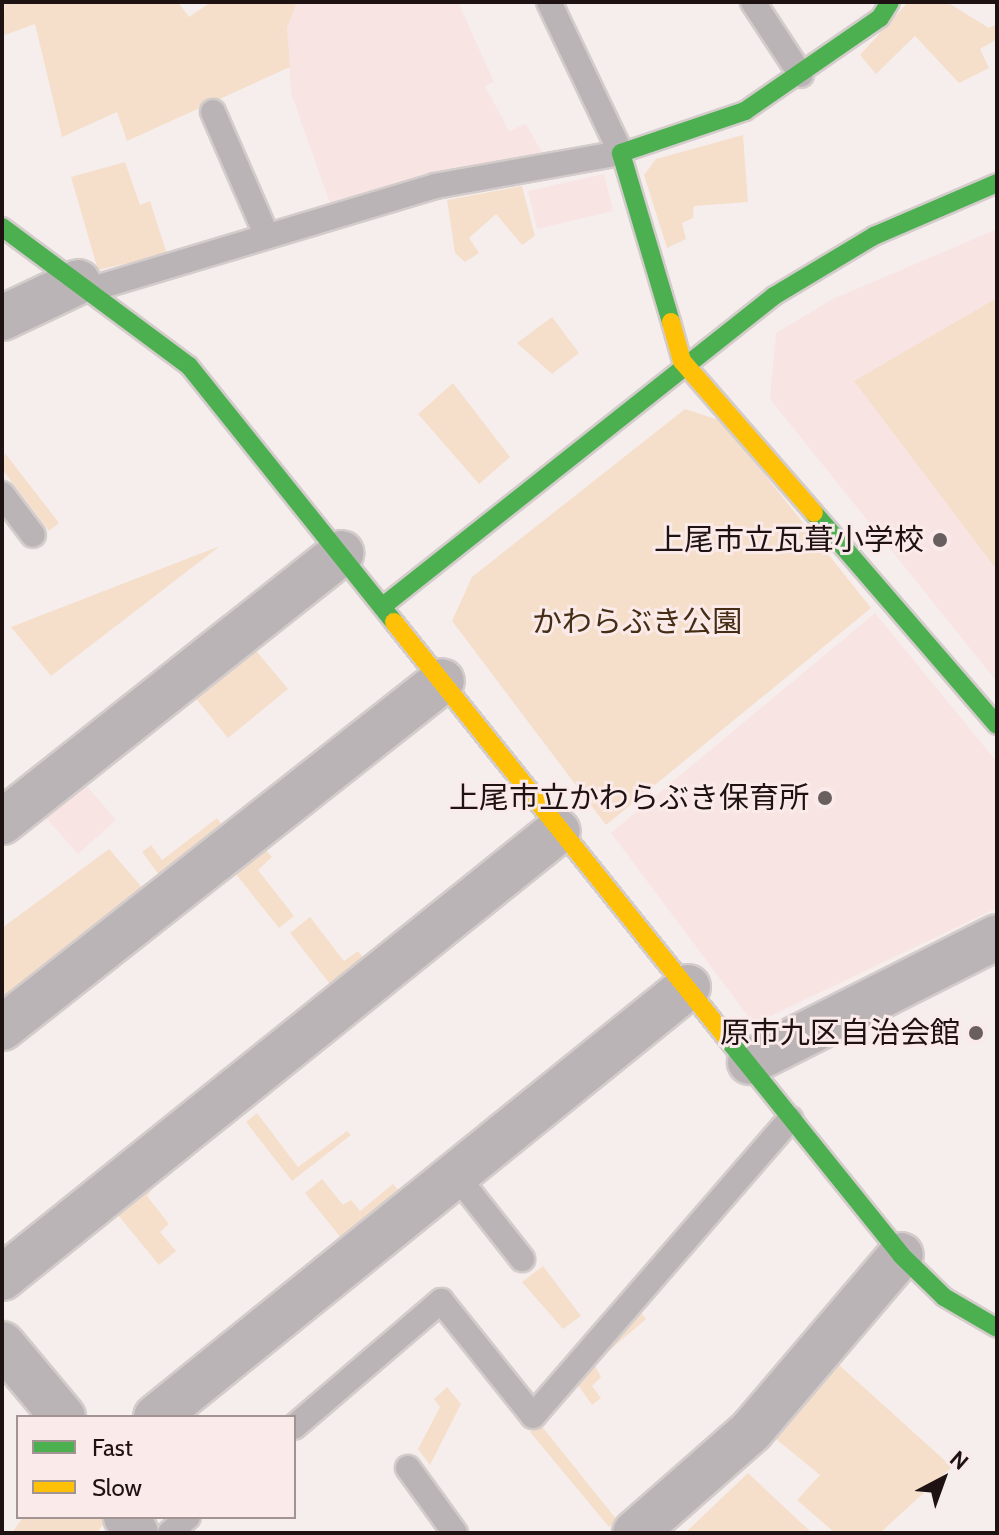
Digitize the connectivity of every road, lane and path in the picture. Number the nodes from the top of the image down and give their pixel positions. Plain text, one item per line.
1 (549, 2) edge
2 (753, 2) edge
3 (890, 2) edge
4 (801, 75) junction
5 (213, 112) dead end
6 (621, 153) junction
7 (997, 183) edge
8 (2, 227) edge
9 (266, 234) junction
10 (85, 285) junction
11 (2, 318) edge
12 (682, 361) junction
13 (2, 494) edge
14 (33, 535) dead end
15 (341, 553) junction
16 (383, 606) junction
17 (442, 681) junction
18 (997, 725) edge
19 (2, 822) edge
20 (558, 831) junction
21 (997, 937) edge
22 (688, 987) junction
23 (2, 1028) edge
24 (750, 1062) junction
25 (790, 1119) junction
26 (456, 1175) junction
27 (901, 1255) junction
28 (522, 1259) dead end
29 (2, 1278) edge
30 (997, 1328) edge
31 (7, 1358) edge
32 (61, 1415) edge
33 (158, 1415) edge
34 (296, 1425) edge
35 (408, 1468) dead end
36 (186, 1519) edge
37 (170, 1533) edge
38 (455, 1533) edge
39 (635, 1533) edge

1 - 6 lane
2 - 4 lane
3 - 4 street
4 - 6 street
5 - 9 lane
6 - 9 lane
6 - 12 street
7 - 12 street
8 - 10 street
9 - 10 lane
10 - 11 street
10 - 15 street
12 - 16 street
12 - 18 street
13 - 14 lane
15 - 16 street
15 - 19 street
16 - 17 street
17 - 20 street
17 - 23 street
20 - 22 street
20 - 29 street
21 - 24 street
22 - 24 street
22 - 26 street
24 - 25 street
25 - 27 street
25 - 34 lane
26 - 28 lane
26 - 33 street
27 - 30 street
27 - 39 street
31 - 32 street
35 - 38 lane
36 - 37 lane

